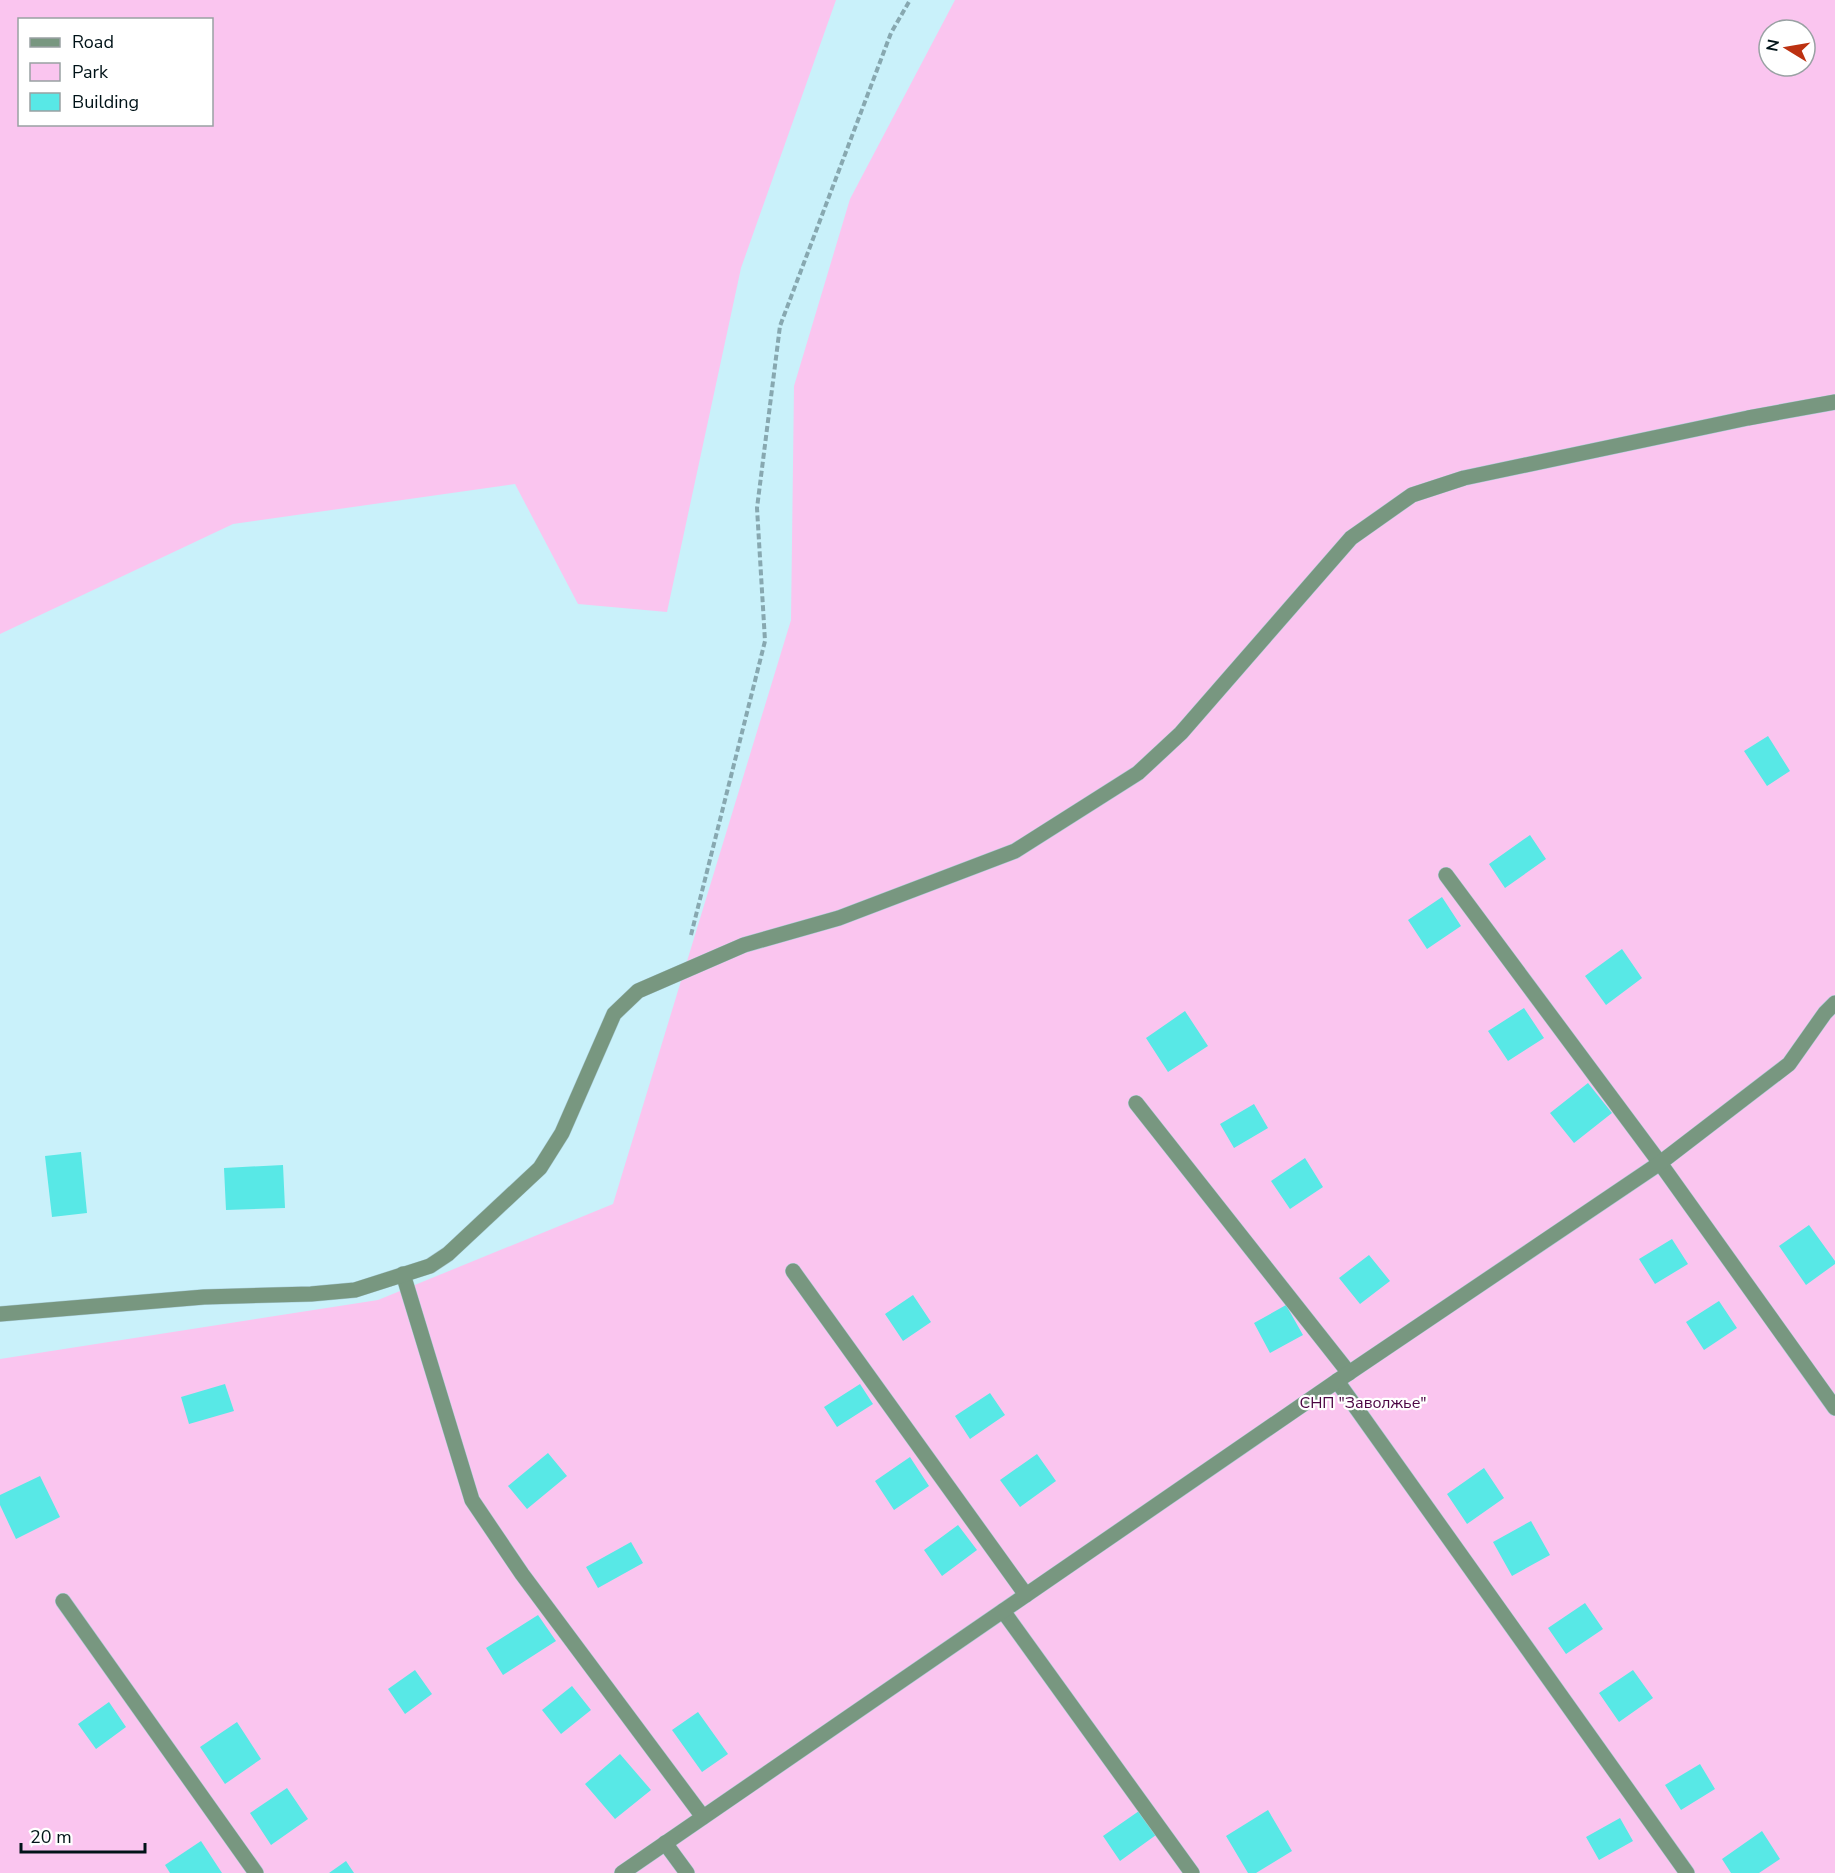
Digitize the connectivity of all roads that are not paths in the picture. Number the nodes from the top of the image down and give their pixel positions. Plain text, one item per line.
1 (1835, 402) edge
2 (1446, 875) dead end
3 (1835, 1003) edge
4 (1136, 1103) dead end
5 (1660, 1163) junction
6 (793, 1271) dead end
7 (403, 1274) junction
8 (0, 1314) edge
9 (1343, 1377) junction
10 (1835, 1408) edge
11 (1026, 1595) junction
12 (63, 1601) dead end
13 (1003, 1611) junction
14 (703, 1817) junction
15 (665, 1843) junction
16 (256, 1873) edge
17 (622, 1873) edge
18 (687, 1873) edge
19 (1191, 1873) edge
20 (1687, 1873) edge

1 - 7 street
2 - 5 street
3 - 5 street
4 - 9 street
5 - 9 street
5 - 10 street
6 - 11 street
7 - 8 street
7 - 14 street
9 - 11 street
9 - 20 street
11 - 13 street
12 - 16 street
13 - 14 street
13 - 19 street
14 - 15 street
15 - 17 street
15 - 18 street

